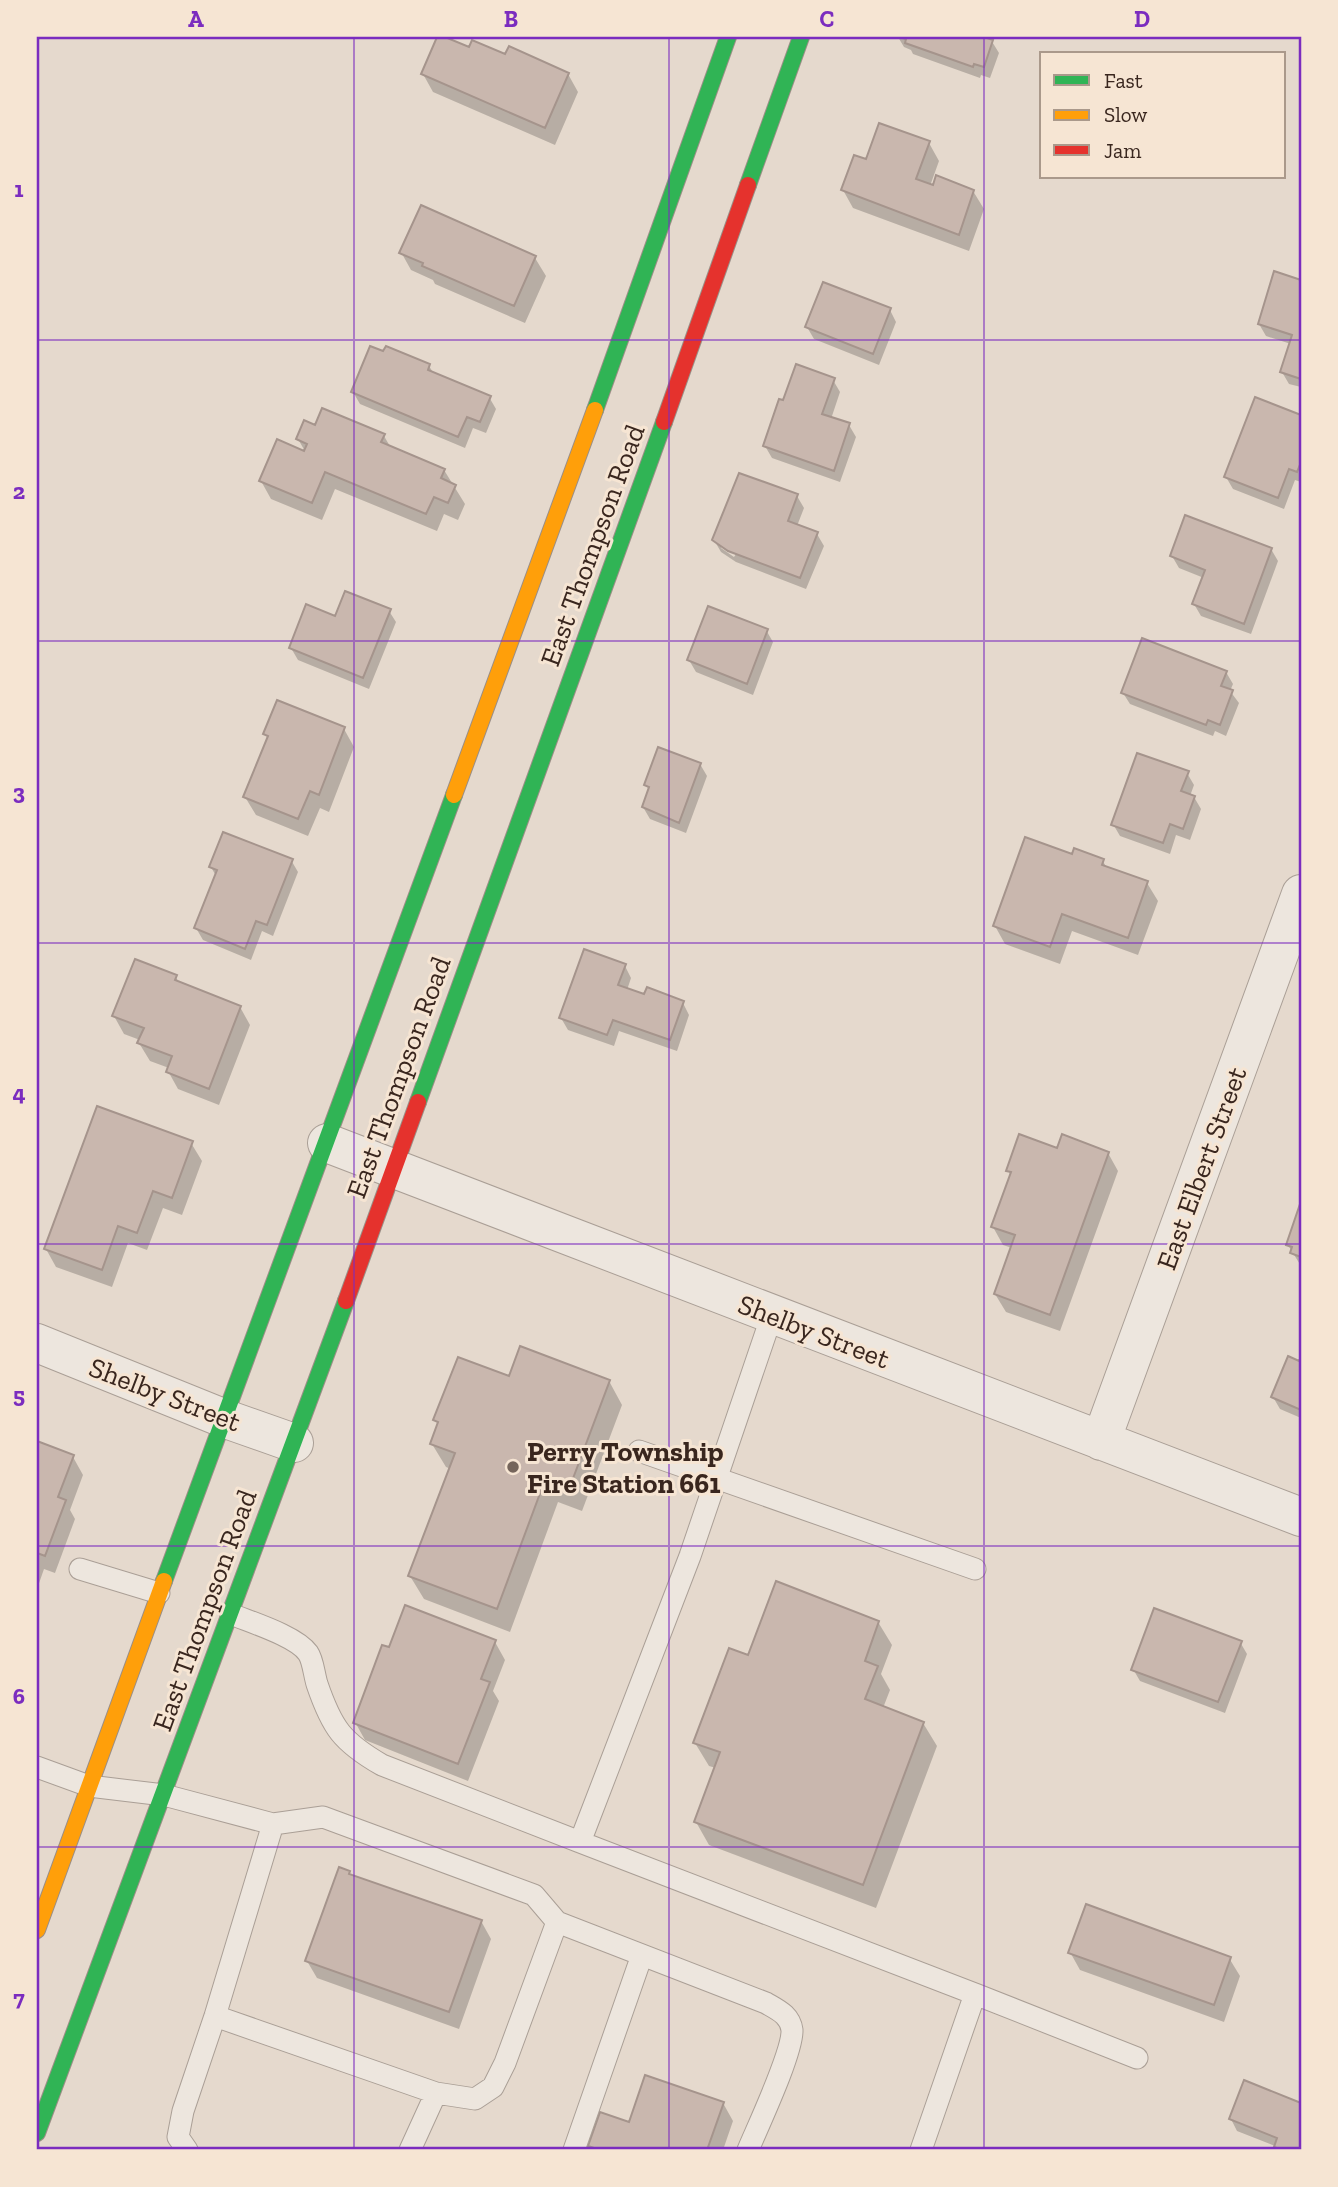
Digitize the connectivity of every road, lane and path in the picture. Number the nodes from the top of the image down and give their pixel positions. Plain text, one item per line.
1 (728, 37) edge
2 (794, 39) edge
3 (1301, 894) edge
4 (327, 1143) junction
5 (392, 1169) junction
6 (772, 1315) junction
7 (37, 1343) edge
8 (223, 1418) junction
9 (1101, 1441) junction
10 (294, 1443) junction
11 (639, 1451) dead end
12 (717, 1478) junction
13 (1301, 1517) edge
14 (80, 1569) dead end
15 (975, 1569) dead end
16 (159, 1593) junction
17 (231, 1614) junction
18 (37, 1767) edge
19 (89, 1786) junction
20 (164, 1795) junction
21 (273, 1824) junction
22 (580, 1842) junction
23 (557, 1922) junction
24 (37, 1930) edge
25 (642, 1955) junction
26 (975, 1994) junction
27 (215, 2015) junction
28 (1137, 2057) dead end
29 (436, 2093) junction
30 (37, 2133) edge
31 (187, 2150) edge
32 (410, 2150) edge
33 (575, 2150) edge
34 (748, 2150) edge
35 (921, 2150) edge

1 - 4 main road, East Thompson Road
2 - 5 main road, East Thompson Road
3 - 9 street, East Elbert Street
4 - 5 street, Shelby Street
4 - 8 main road, East Thompson Road
5 - 6 street, Shelby Street
5 - 10 main road, East Thompson Road
6 - 9 street, Shelby Street
6 - 12 lane
7 - 8 street, Shelby Street
8 - 10 street, Shelby Street
8 - 16 main road, East Thompson Road
9 - 13 street, Shelby Street
10 - 17 main road, East Thompson Road
11 - 12 lane
12 - 15 lane
12 - 22 lane
14 - 16 lane
16 - 19 main road, East Thompson Road
17 - 20 main road, East Thompson Road
17 - 22 lane
18 - 19 lane
19 - 20 lane
19 - 24 main road, East Thompson Road
20 - 21 lane
20 - 30 main road, East Thompson Road
21 - 23 lane
21 - 27 lane
22 - 26 lane
23 - 25 lane
23 - 29 lane
25 - 33 lane
25 - 34 lane
26 - 28 lane
26 - 35 lane
27 - 29 lane
27 - 31 lane
29 - 32 lane

